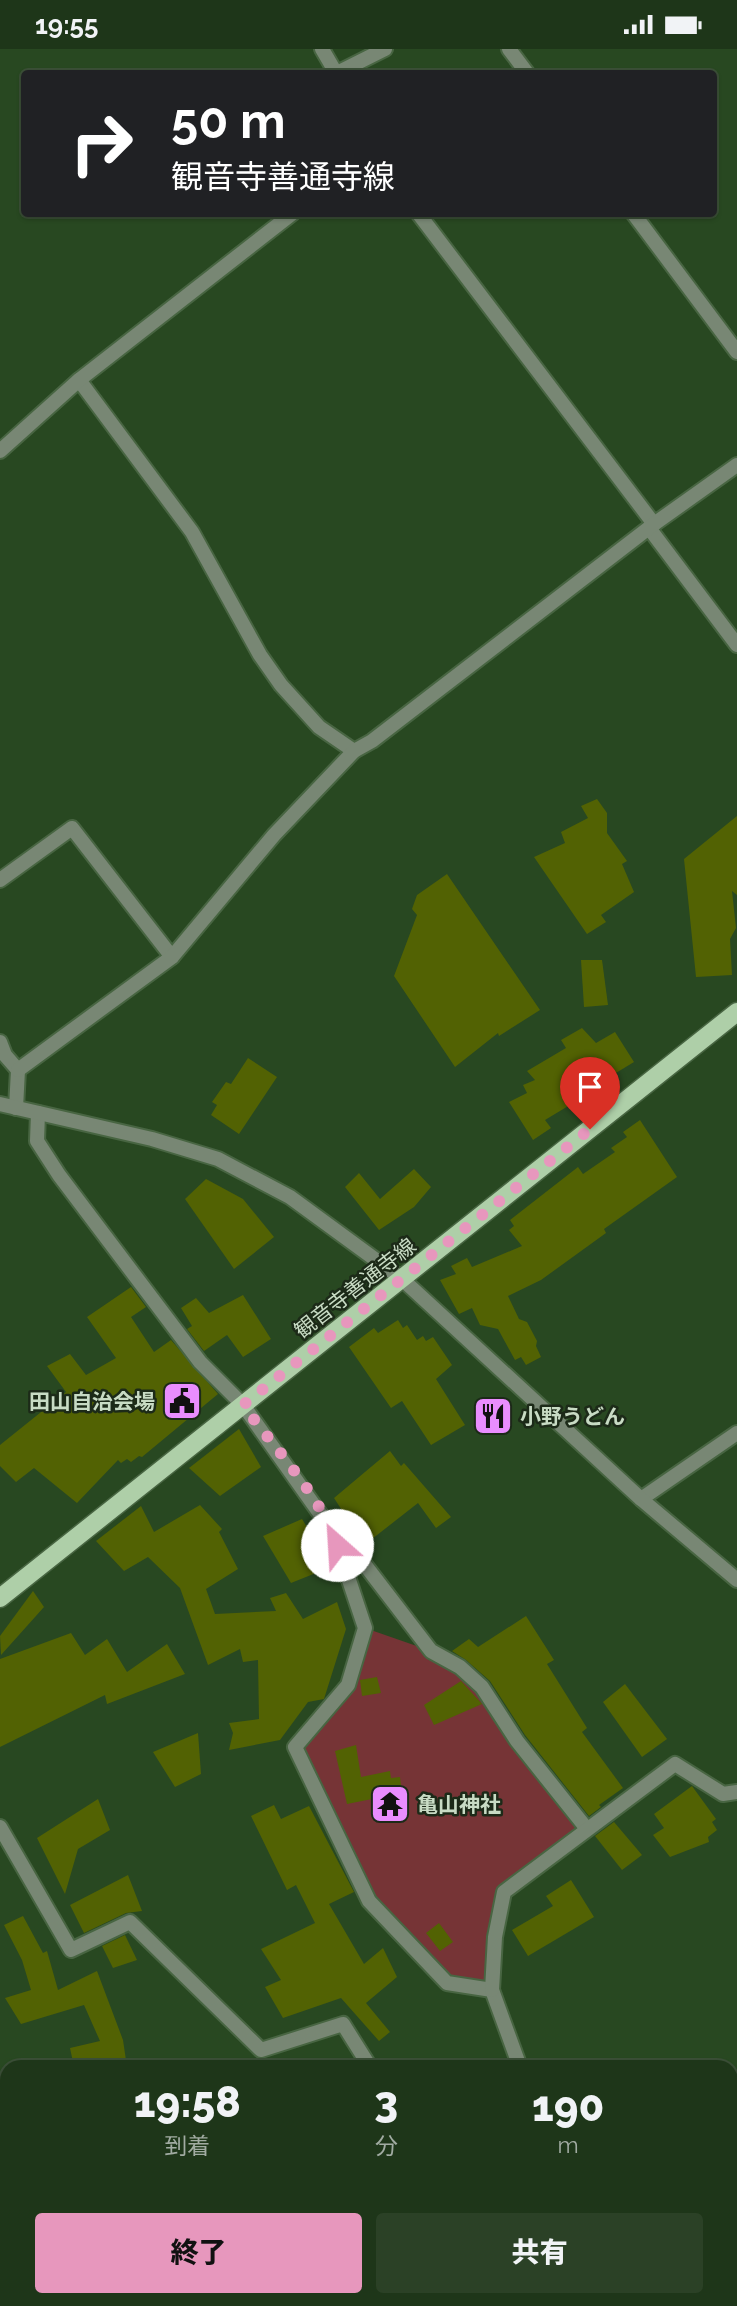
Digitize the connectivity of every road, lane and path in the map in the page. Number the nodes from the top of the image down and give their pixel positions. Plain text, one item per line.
1 (322, 49) edge
2 (385, 49) edge
3 (509, 49) edge
4 (334, 70) edge
5 (342, 70) edge
6 (525, 70) edge
7 (288, 217) edge
8 (421, 217) edge
9 (636, 217) edge
10 (737, 352) edge
11 (79, 380) junction
12 (0, 451) edge
13 (737, 465) edge
14 (652, 526) junction
15 (737, 645) edge
16 (354, 751) junction
17 (0, 880) edge
18 (172, 957) junction
19 (737, 1012) edge
20 (0, 1042) edge
21 (18, 1070) junction
22 (0, 1104) edge
23 (16, 1108) junction
24 (38, 1113) junction
25 (402, 1279) junction
26 (243, 1405) junction
27 (737, 1433) edge
28 (641, 1499) junction
29 (333, 1532) junction
30 (737, 1580) edge
31 (0, 1598) edge
32 (737, 1792) edge
33 (0, 1827) edge
34 (587, 1829) junction
35 (492, 1990) junction
36 (366, 2060) edge
37 (517, 2060) edge

1 - 4 street
2 - 5 street
3 - 6 street
7 - 11 street
8 - 14 street
9 - 10 street
11 - 12 street
11 - 16 street
13 - 14 street
14 - 15 street
14 - 16 street
16 - 18 street
17 - 18 street
18 - 21 street
19 - 25 main road, 観音寺善通寺線
20 - 21 street
21 - 23 street
22 - 23 street
23 - 24 street
24 - 25 street
24 - 26 street
25 - 26 main road, 観音寺善通寺線
25 - 28 street
26 - 29 street
26 - 31 main road, 観音寺善通寺線
27 - 28 street
28 - 30 street
29 - 34 street
29 - 35 street
32 - 34 street
33 - 36 street
34 - 35 street
35 - 37 street

